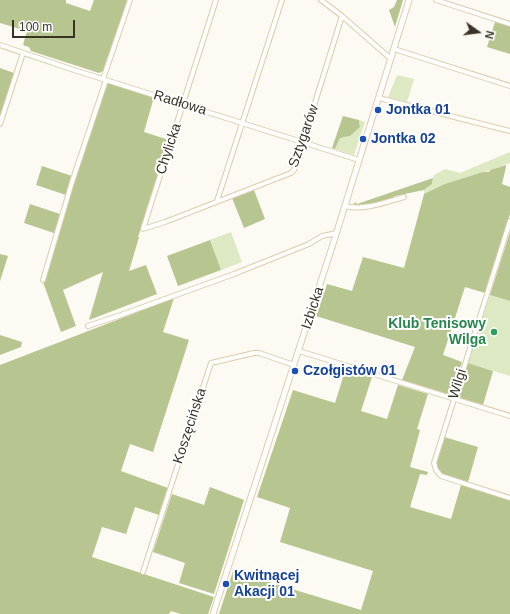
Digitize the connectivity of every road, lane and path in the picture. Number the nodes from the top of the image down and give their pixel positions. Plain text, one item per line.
1 (130, 0) edge
2 (216, 0) edge
3 (282, 0) edge
4 (321, 0) edge
5 (409, 0) edge
6 (436, 0) edge
7 (342, 16) junction
8 (510, 24) edge
9 (0, 46) edge
10 (394, 49) junction
11 (23, 53) junction
12 (391, 59) junction
13 (104, 79) junction
14 (510, 86) edge
15 (379, 98) junction
16 (184, 104) junction
17 (242, 122) junction
18 (0, 124) edge
19 (510, 131) edge
20 (302, 142) junction
21 (360, 160) junction
22 (404, 198) dead end
23 (217, 201) junction
24 (345, 206) junction
25 (510, 221) edge
26 (143, 229) joint
27 (337, 233) junction
28 (43, 280) dead end
29 (88, 326) dead end
30 (299, 351) junction
31 (294, 365) junction
32 (453, 398) junction
33 (510, 416) edge
34 (510, 498) edge
35 (144, 572) dead end
36 (213, 614) edge

1 - 13 street
2 - 16 street, Chylicka
3 - 17 street
4 - 7 street
5 - 10 street, Izbicka
6 - 8 street
7 - 12 street
7 - 20 street, Sztygarów
9 - 11 street, Radłowa
10 - 12 street, Izbicka
10 - 14 street
11 - 13 street, Radłowa
11 - 18 street
12 - 15 street, Izbicka
13 - 16 street, Radłowa
13 - 28 street
15 - 19 street
15 - 21 street, Izbicka
16 - 17 street, Radłowa
16 - 26 street, Chylicka
17 - 20 street, Radłowa
17 - 23 street
20 - 21 street, Radłowa
20 - 23 street, Sztygarów
21 - 24 street, Izbicka
22 - 24 street
23 - 26 street, Sztygarów
24 - 27 street, Izbicka
25 - 32 street, Wilgi
27 - 29 street
27 - 30 street, Izbicka
30 - 31 street, Izbicka
30 - 32 street
31 - 35 street, Koszęcińska
31 - 36 street, Izbicka
32 - 33 street
32 - 34 street, Wilgi

